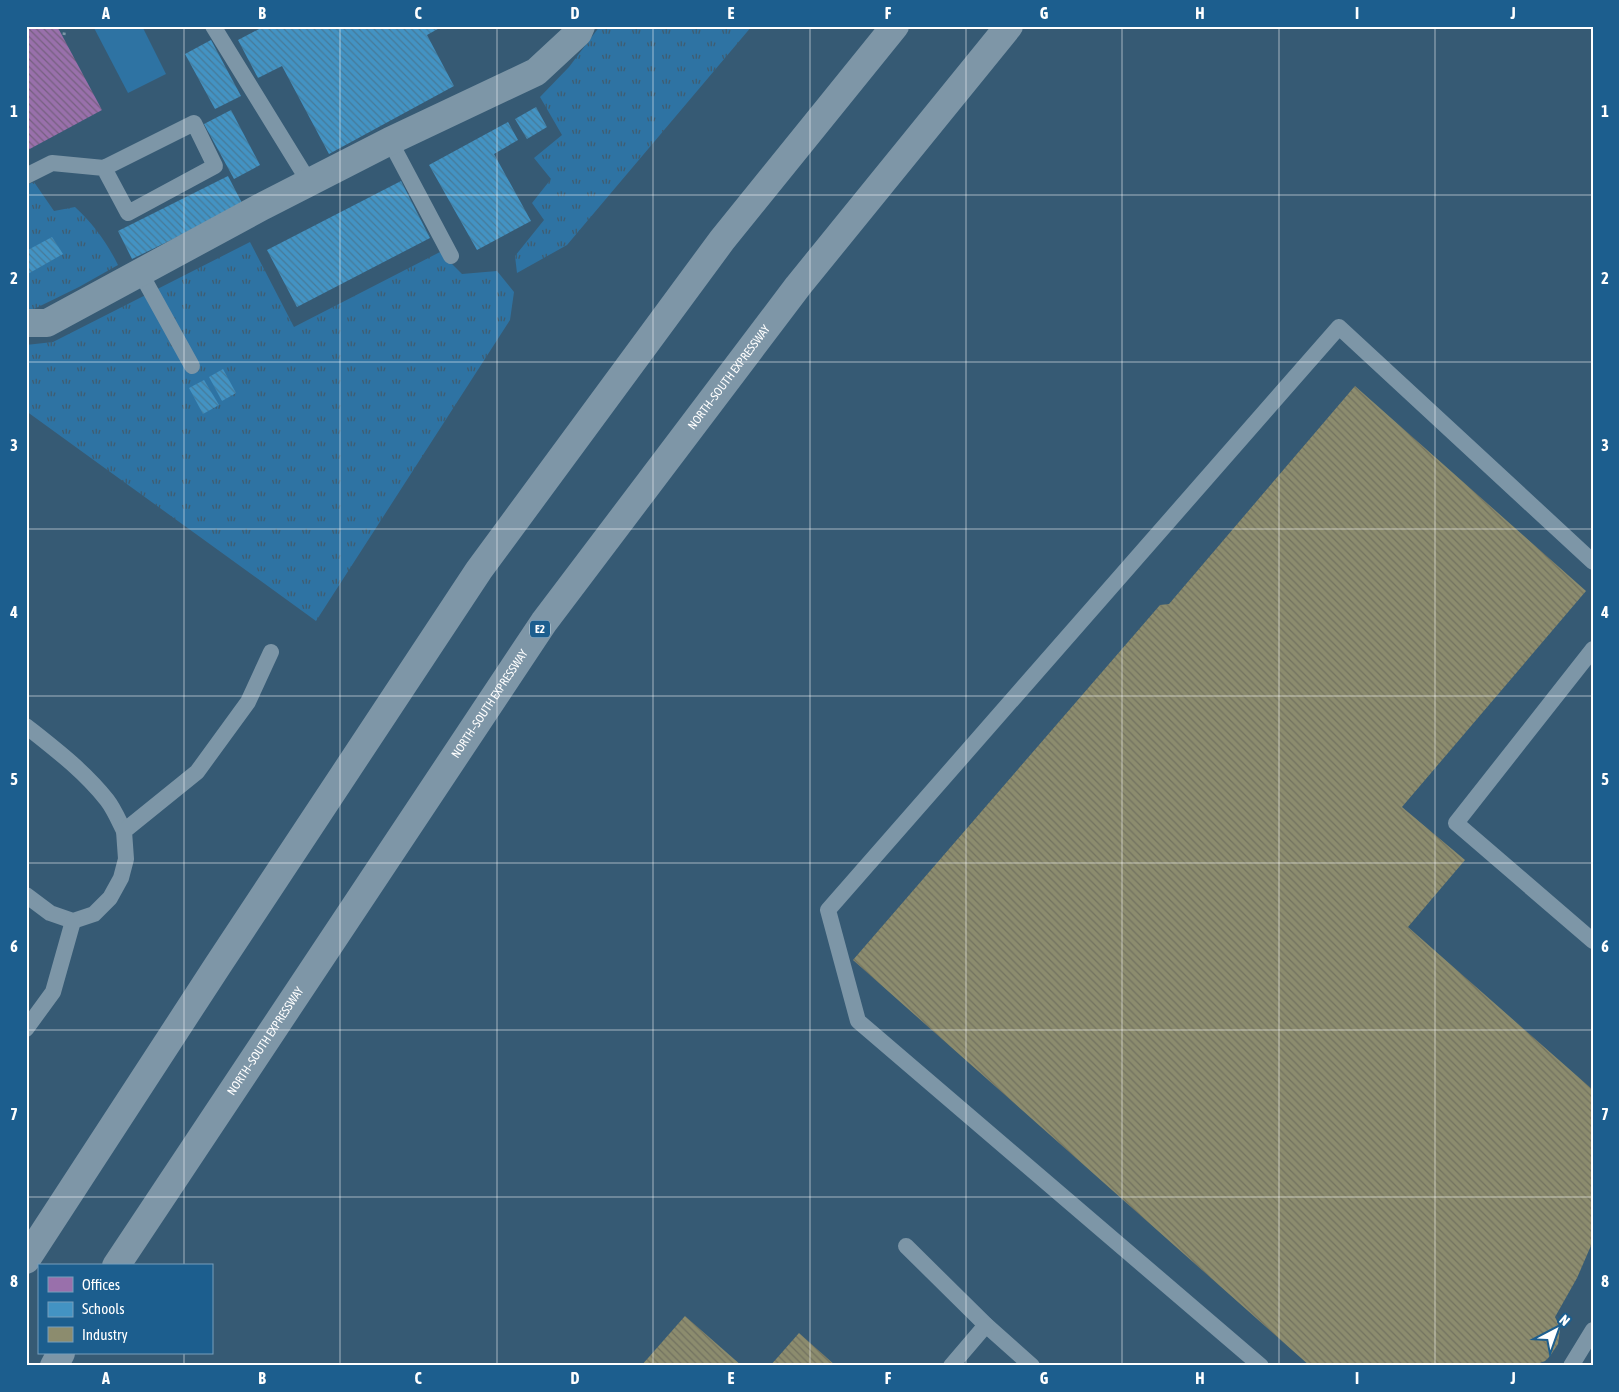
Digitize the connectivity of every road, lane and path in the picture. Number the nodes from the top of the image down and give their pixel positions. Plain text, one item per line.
1 (65, 26) edge
2 (213, 26) edge
3 (581, 26) edge
4 (895, 26) edge
5 (1009, 26) edge
6 (64, 35) dead end
7 (390, 141) junction
8 (104, 168) junction
9 (26, 176) edge
10 (310, 182) junction
11 (451, 256) dead end
12 (140, 272) junction
13 (26, 323) edge
14 (192, 366) dead end
15 (1593, 562) edge
16 (1593, 649) edge
17 (271, 652) dead end
18 (26, 726) edge
19 (124, 831) junction
20 (26, 895) edge
21 (72, 921) junction
22 (1593, 941) edge
23 (26, 1029) edge
24 (906, 1246) dead end
25 (26, 1260) edge
26 (117, 1264) edge
27 (986, 1325) junction
28 (1593, 1330) edge
29 (60, 1354) edge
30 (54, 1366) edge
31 (951, 1366) edge
32 (1032, 1366) edge
33 (1261, 1366) edge
34 (1571, 1366) edge

1 - 6 path
2 - 10 lane
3 - 7 street
4 - 25 highway
5 - 26 highway, NORTH–SOUTH EXPRESSWAY / E2
7 - 10 street
7 - 11 lane
8 - 8 lane
8 - 9 lane
10 - 12 street
12 - 13 street
12 - 14 lane
15 - 33 lane
16 - 22 lane
17 - 19 lane
18 - 19 lane
19 - 21 lane
20 - 21 lane
21 - 23 lane
24 - 27 lane
27 - 31 lane
27 - 32 lane
28 - 34 lane
29 - 30 highway

